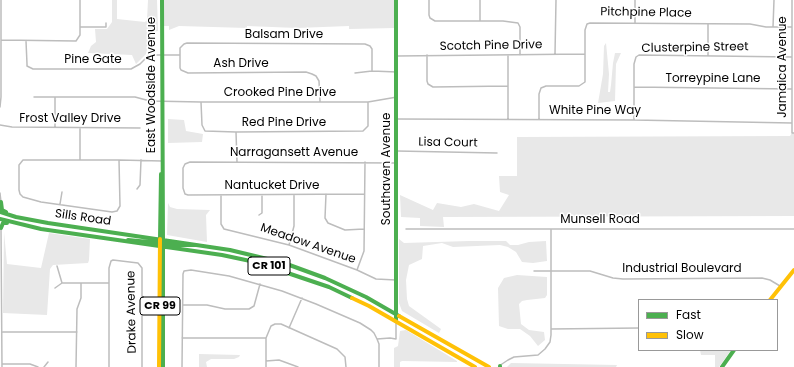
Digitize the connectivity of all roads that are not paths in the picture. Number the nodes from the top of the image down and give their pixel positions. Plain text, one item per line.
1 (1, 0) edge
2 (80, 0) edge
3 (162, 0) edge
4 (396, 0) edge
5 (429, 0) edge
6 (480, 0) edge
7 (556, 0) edge
8 (635, 0) edge
9 (774, 0) edge
10 (792, 0) edge
11 (0, 8) edge
12 (480, 21) junction
13 (635, 22) junction
14 (106, 23) dead end
15 (708, 23) junction
16 (80, 27) junction
17 (773, 27) junction
18 (792, 27) junction
19 (1, 40) edge
20 (26, 41) junction
21 (520, 54) junction
22 (555, 54) junction
23 (585, 54) junction
24 (162, 55) junction
25 (180, 55) junction
26 (427, 55) junction
27 (508, 55) junction
28 (396, 56) junction
29 (708, 56) junction
30 (792, 57) junction
31 (1, 69) edge
32 (372, 71) junction
33 (397, 72) junction
34 (355, 73) dead end
35 (793, 85) edge
36 (508, 86) junction
37 (634, 87) junction
38 (792, 88) junction
39 (1, 97) edge
40 (34, 97) dead end
41 (397, 97) junction
42 (55, 98) junction
43 (162, 100) junction
44 (320, 101) junction
45 (201, 102) junction
46 (368, 102) junction
47 (0, 107) edge
48 (397, 119) junction
49 (508, 119) junction
50 (539, 119) junction
51 (634, 120) junction
52 (792, 123) junction
53 (0, 125) edge
54 (55, 127) junction
55 (80, 128) junction
56 (140, 128) dead end
57 (236, 132) junction
58 (793, 133) edge
59 (397, 151) junction
60 (497, 153) dead end
61 (80, 160) junction
62 (119, 160) junction
63 (140, 160) junction
64 (162, 161) junction
65 (236, 162) junction
66 (365, 162) junction
67 (397, 163) junction
68 (183, 188) joint
69 (138, 189) dead end
70 (62, 192) dead end
71 (0, 193) edge
72 (294, 194) junction
73 (326, 194) junction
74 (364, 194) junction
75 (221, 195) junction
76 (262, 195) junction
77 (1, 204) edge
78 (60, 204) junction
79 (0, 212) edge
80 (259, 215) dead end
81 (16, 217) junction
82 (0, 220) edge
83 (20, 225) junction
84 (1, 228) junction
85 (364, 229) junction
86 (794, 229) edge
87 (406, 230) dead end
88 (551, 230) junction
89 (161, 243) junction
90 (290, 245) junction
91 (57, 266) dead end
92 (357, 270) junction
93 (794, 270) edge
94 (534, 271) dead end
95 (551, 271) junction
96 (396, 280) junction
97 (81, 282) junction
98 (109, 282) junction
99 (62, 283) junction
100 (260, 284) junction
101 (780, 286) junction
102 (55, 288) dead end
103 (302, 298) junction
104 (771, 299) edge
105 (1, 304) edge
106 (183, 305) junction
107 (396, 313) junction
108 (396, 321) junction
109 (290, 328) junction
110 (638, 328) edge
111 (551, 329) junction
112 (2, 332) junction
113 (77, 332) junction
114 (182, 338) junction
115 (266, 338) junction
116 (377, 339) junction
117 (733, 351) edge
118 (1, 357) edge
119 (266, 360) junction
120 (48, 362) dead end
121 (2, 364) junction
122 (35, 366) edge
123 (2, 367) edge
124 (38, 367) edge
125 (44, 367) edge
126 (76, 367) edge
127 (109, 367) edge
128 (142, 367) edge
129 (160, 367) edge
130 (163, 367) edge
131 (182, 367) edge
132 (266, 367) edge
133 (298, 367) edge
134 (346, 367) edge
135 (379, 367) edge
136 (475, 367) edge
137 (489, 367) edge
138 (500, 367) edge
139 (722, 367) edge

1 - 11 street
2 - 16 street
3 - 24 main road, East Woodside Avenue / CR 99
4 - 28 main road, Southaven Avenue
5 - 12 street
6 - 12 street
7 - 22 street
8 - 13 street
9 - 17 street
10 - 18 street, Jamaica Avenue
11 - 19 street
12 - 21 street
13 - 15 street, Pitchpine Place
13 - 23 street, Pitchpine Place
14 - 16 street
15 - 17 street, Pitchpine Place
15 - 29 street
16 - 20 street
17 - 18 street, Pitchpine Place
18 - 30 street, Jamaica Avenue
19 - 20 street
19 - 31 street
20 - 24 street, Pine Gate
21 - 22 street, Scotch Pine Drive
21 - 27 street, Scotch Pine Drive
22 - 23 street, Scotch Pine Drive
23 - 50 street, Pitchpine Place
24 - 25 street, Pine Gate
24 - 43 main road, East Woodside Avenue / CR 99
25 - 32 street, Balsam Drive
25 - 44 street, Ash Drive
26 - 27 street, Scotch Pine Drive
26 - 28 street, Scotch Pine Drive
26 - 36 street
27 - 36 street
28 - 33 main road, Southaven Avenue
29 - 30 street, Clusterpine Street
29 - 37 street, Clusterpine Street
30 - 35 street, Jamaica Avenue
31 - 39 street
32 - 33 street
32 - 34 street
33 - 41 main road, Southaven Avenue
35 - 38 street, Jamaica Avenue
36 - 49 street
37 - 38 street, Torreypine Lane
37 - 51 street, Clusterpine Street
38 - 52 street, Jamaica Avenue
39 - 47 street
40 - 42 street, Crooked Pine Drive
41 - 46 street, Crooked Pine Drive
41 - 48 main road, Southaven Avenue
42 - 43 street, Crooked Pine Drive
42 - 54 street
43 - 45 street, Crooked Pine Drive
43 - 64 main road, East Woodside Avenue / CR 99
44 - 45 street, Crooked Pine Drive
44 - 46 street, Crooked Pine Drive
45 - 57 street, Red Pine Drive
46 - 57 street, Red Pine Drive
48 - 49 street, White Pine Way
48 - 59 main road, Southaven Avenue
49 - 50 street, White Pine Way
50 - 51 street, White Pine Way
51 - 52 street, White Pine Way
52 - 58 street, Jamaica Avenue
53 - 54 street, Frost Valley Drive
54 - 55 street, Frost Valley Drive
55 - 56 street, Frost Valley Drive
55 - 61 street
57 - 65 street
59 - 60 street, Lisa Court
59 - 67 main road, Southaven Avenue
61 - 62 street
61 - 78 street
62 - 63 street
62 - 78 street
63 - 64 street
63 - 69 street
64 - 89 main road, East Woodside Avenue / CR 99
65 - 66 street, Narragansett Avenue
65 - 68 street, Narragansett Avenue
66 - 67 street, Narragansett Avenue
66 - 74 street
67 - 96 main road, Southaven Avenue
68 - 75 street, Nantucket Drive
70 - 78 street
71 - 77 street
72 - 73 street, Nantucket Drive
72 - 76 street, Nantucket Drive
72 - 90 street
73 - 74 street, Nantucket Drive
73 - 85 street
74 - 85 street
75 - 76 street, Nantucket Drive
75 - 90 street, Meadow Avenue
76 - 80 street
77 - 81 main road
79 - 81 main road, Sills Road / CR 101
81 - 89 main road, Sills Road / CR 101
82 - 83 main road, Sills Road / CR 101
82 - 84 main road
83 - 84 main road
83 - 89 main road, Sills Road / CR 101
84 - 105 street
85 - 92 street
86 - 88 street, Munsell Road
87 - 88 street, Munsell Road
88 - 95 street
89 - 107 main road, CR 101
89 - 108 main road, CR 101
89 - 129 main road, East Woodside Avenue / CR 99
89 - 130 main road, East Woodside Avenue / CR 99
90 - 92 street, Meadow Avenue
91 - 99 street
92 - 96 street, Meadow Avenue
93 - 101 main road
94 - 95 street, Industrial Boulevard
95 - 101 street, Industrial Boulevard
95 - 111 street
96 - 107 main road, Southaven Avenue
97 - 98 street
97 - 99 street
97 - 113 street
98 - 127 street
98 - 128 street, Drake Avenue
99 - 102 street
100 - 103 street
100 - 106 street
100 - 106 street
101 - 104 main road
103 - 109 street
103 - 116 street
105 - 112 street
106 - 114 street
107 - 108 main road, Southaven Avenue
107 - 137 main road, CR 101
108 - 116 street, Southaven Avenue
108 - 136 main road, CR 101
109 - 115 street
109 - 134 street
110 - 111 street
111 - 138 street
112 - 113 street
112 - 118 street
113 - 126 street
114 - 115 street
114 - 131 street
115 - 119 street
116 - 135 street
117 - 139 main road
118 - 121 street
119 - 132 street
119 - 133 street
120 - 125 street
121 - 122 street
121 - 123 street
122 - 124 street

